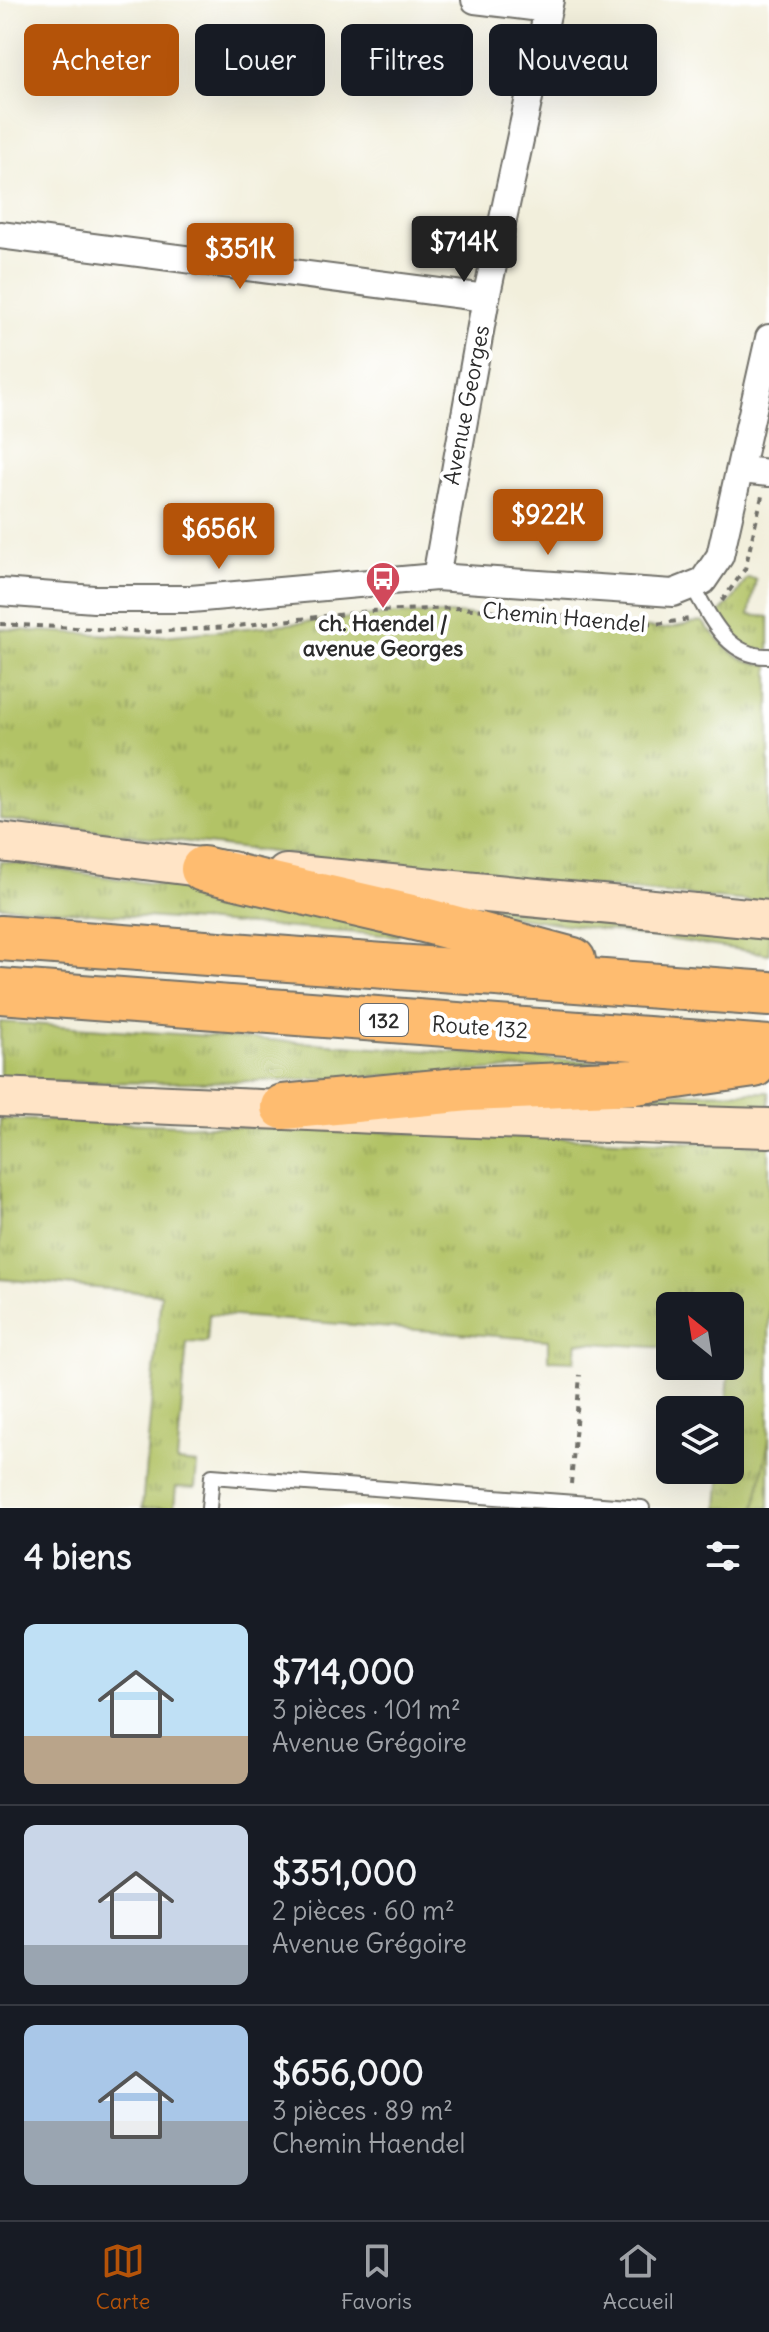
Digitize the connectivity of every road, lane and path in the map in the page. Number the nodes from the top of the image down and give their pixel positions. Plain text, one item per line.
1 (475, 0) edge
2 (549, 4) edge
3 (0, 235) edge
4 (486, 298) junction
5 (769, 338) edge
6 (741, 470) junction
7 (765, 485) edge
8 (436, 577) junction
9 (693, 587) junction
10 (0, 592) edge
11 (707, 612) junction
12 (0, 624) edge
13 (769, 656) edge
14 (0, 842) edge
15 (203, 869) junction
16 (769, 920) edge
17 (0, 938) edge
18 (676, 987) junction
19 (0, 991) edge
20 (769, 994) edge
21 (769, 1048) edge
22 (769, 1063) edge
23 (0, 1097) edge
24 (283, 1107) junction
25 (769, 1128) edge
26 (580, 1375) dead end
27 (570, 1502) junction
28 (209, 1508) edge
29 (642, 1508) edge

1 - 2 street
2 - 4 street, Avenue Georges
3 - 4 street
4 - 8 street, Avenue Georges
5 - 6 street
6 - 7 street
6 - 9 street
7 - 11 path, Chemin Haendel
8 - 9 street, Chemin Haendel
8 - 10 street, Chemin Haendel
9 - 11 lane
11 - 12 path, Chemin Haendel
11 - 13 lane
14 - 15 street
15 - 16 street
15 - 18 highway
17 - 18 highway
18 - 20 highway
19 - 21 highway, Route 132 / 132
22 - 24 highway
23 - 24 street
24 - 25 street
26 - 27 path
27 - 28 lane
27 - 29 lane

